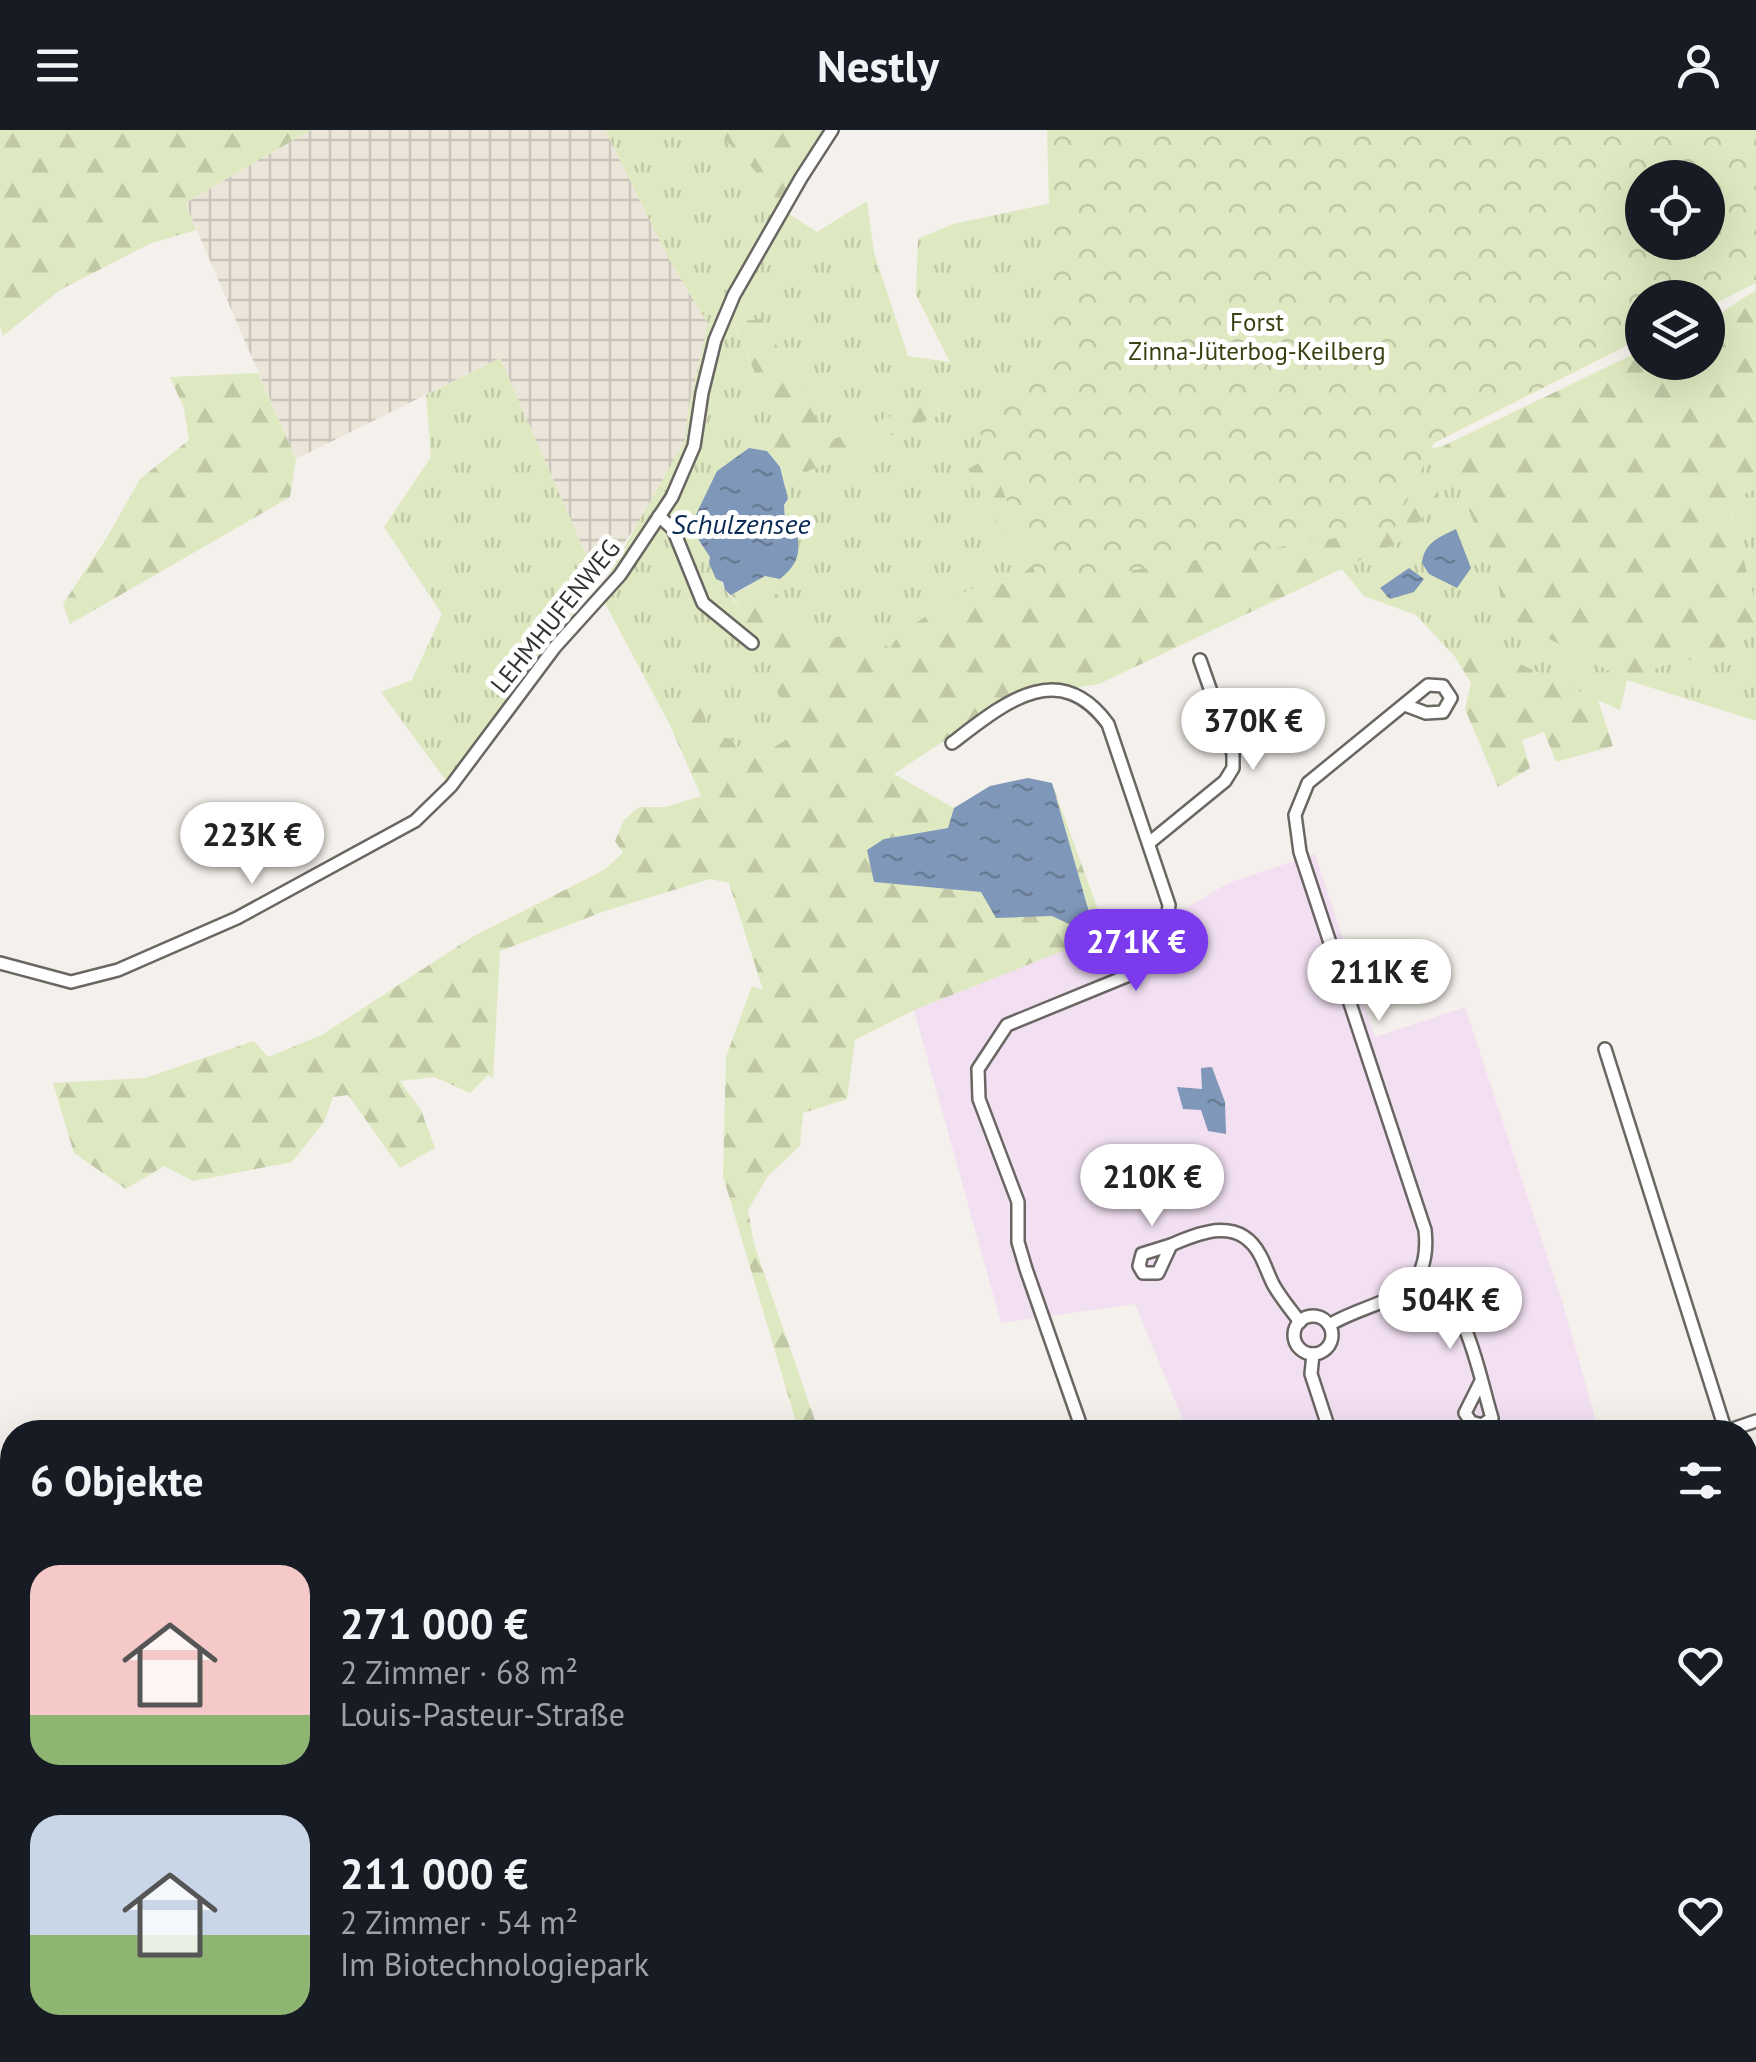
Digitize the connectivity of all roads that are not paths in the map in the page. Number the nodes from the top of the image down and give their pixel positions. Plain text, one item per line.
1 (832, 130) edge
2 (659, 516) junction
3 (752, 642) dead end
4 (1200, 660) dead end
5 (1405, 704) dead end
6 (952, 743) dead end
7 (1149, 842) junction
8 (0, 963) edge
9 (1605, 1049) dead end
10 (1171, 1245) dead end
11 (1422, 1274) junction
12 (1300, 1322) junction
13 (1329, 1324) junction
14 (1312, 1354) junction
15 (1481, 1381) junction
16 (1079, 1420) edge
17 (1326, 1420) edge
18 (1470, 1420) edge
19 (1489, 1420) edge
20 (1721, 1420) edge

1 - 2 street, LEHMHUFENWEG
2 - 3 street
2 - 8 street, LEHMHUFENWEG
4 - 7 street
5 - 11 street
6 - 7 street
7 - 16 street
9 - 20 street
10 - 12 street
11 - 13 street
11 - 15 street
12 - 13 street
12 - 14 street
13 - 14 street
14 - 17 street
15 - 18 street
15 - 19 street

